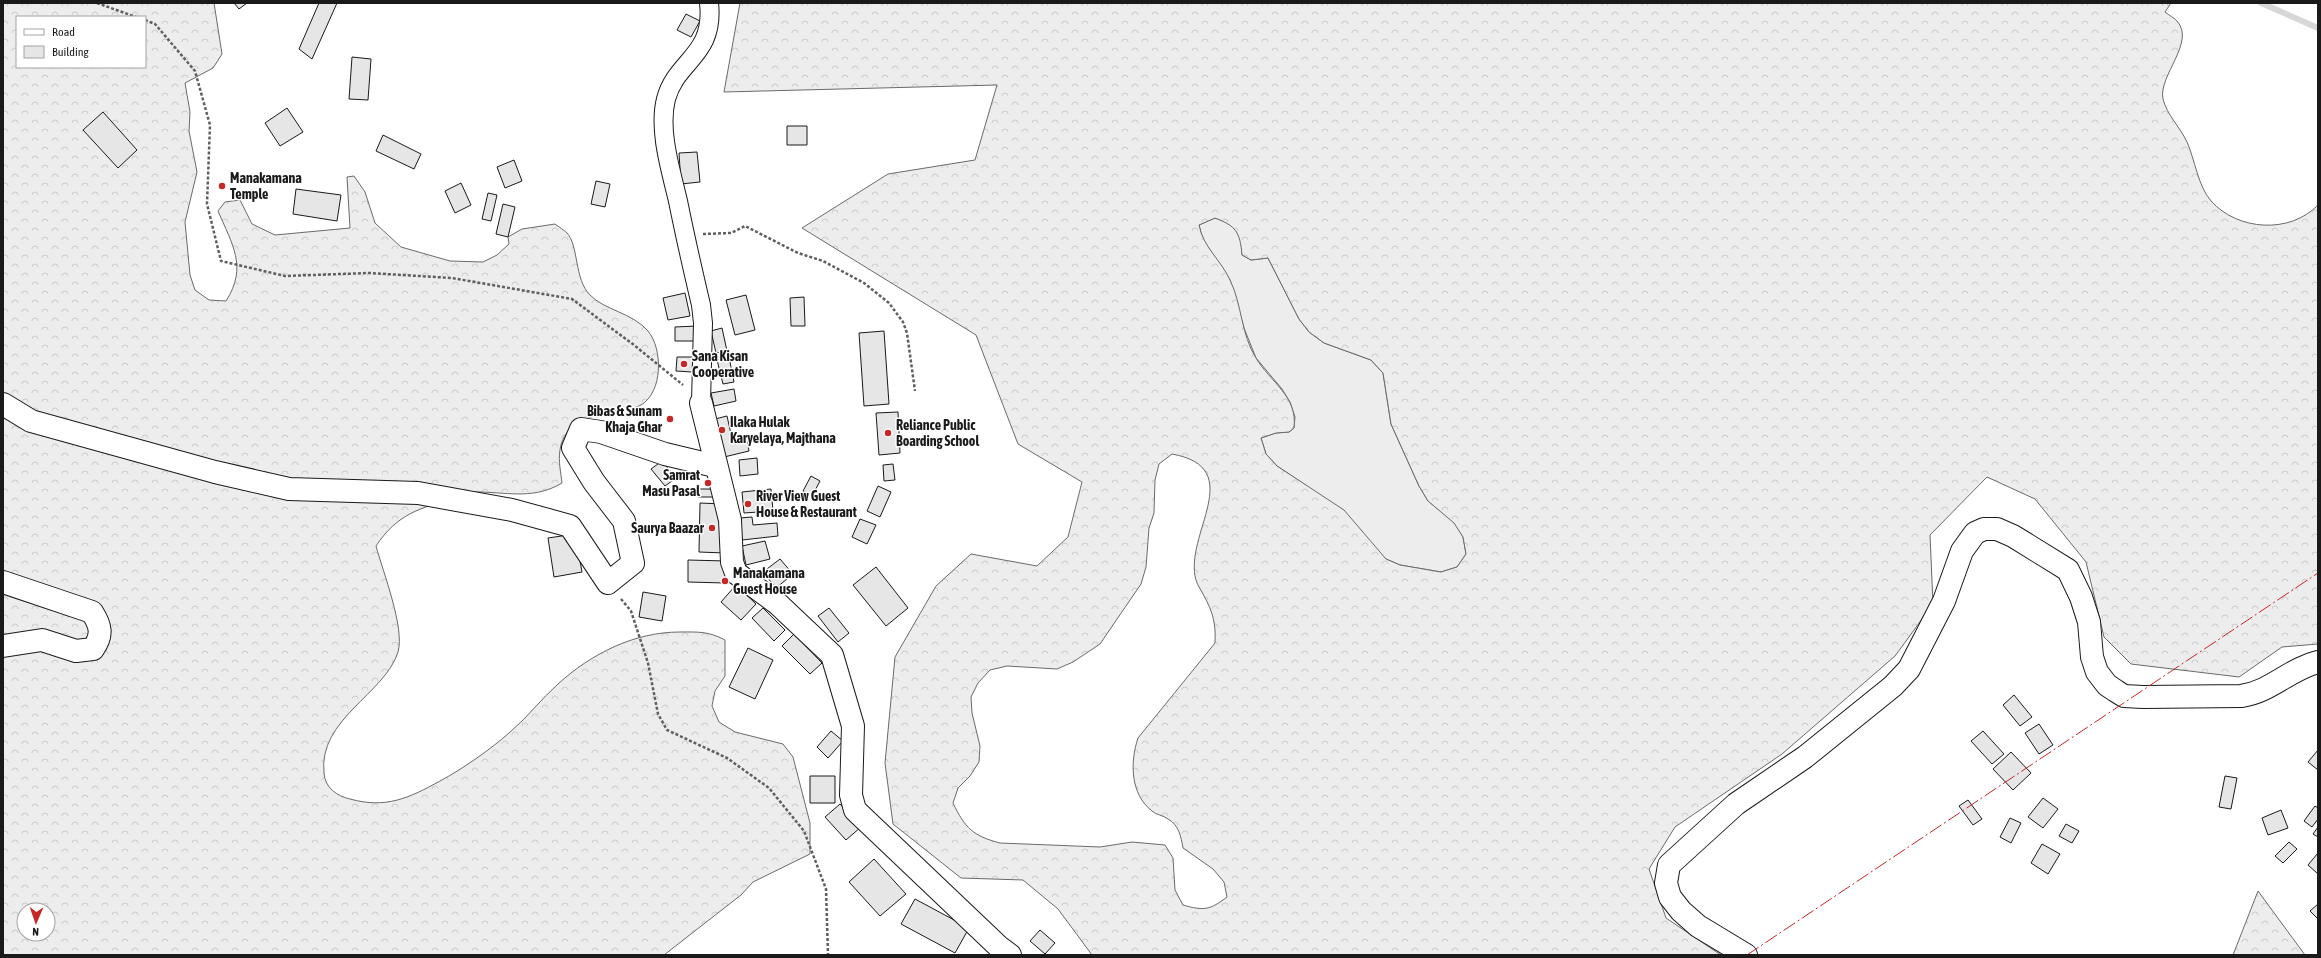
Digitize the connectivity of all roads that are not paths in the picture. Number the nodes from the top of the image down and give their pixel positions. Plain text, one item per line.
1 (709, 3) edge
2 (701, 403) joint
3 (3, 404) edge
4 (715, 466) junction
5 (3, 582) edge
6 (3, 646) edge
7 (2318, 662) edge
8 (1010, 955) edge
9 (1746, 955) edge

1 - 2 street
2 - 4 main road
3 - 4 main road
4 - 8 main road
5 - 6 main road
7 - 9 main road

